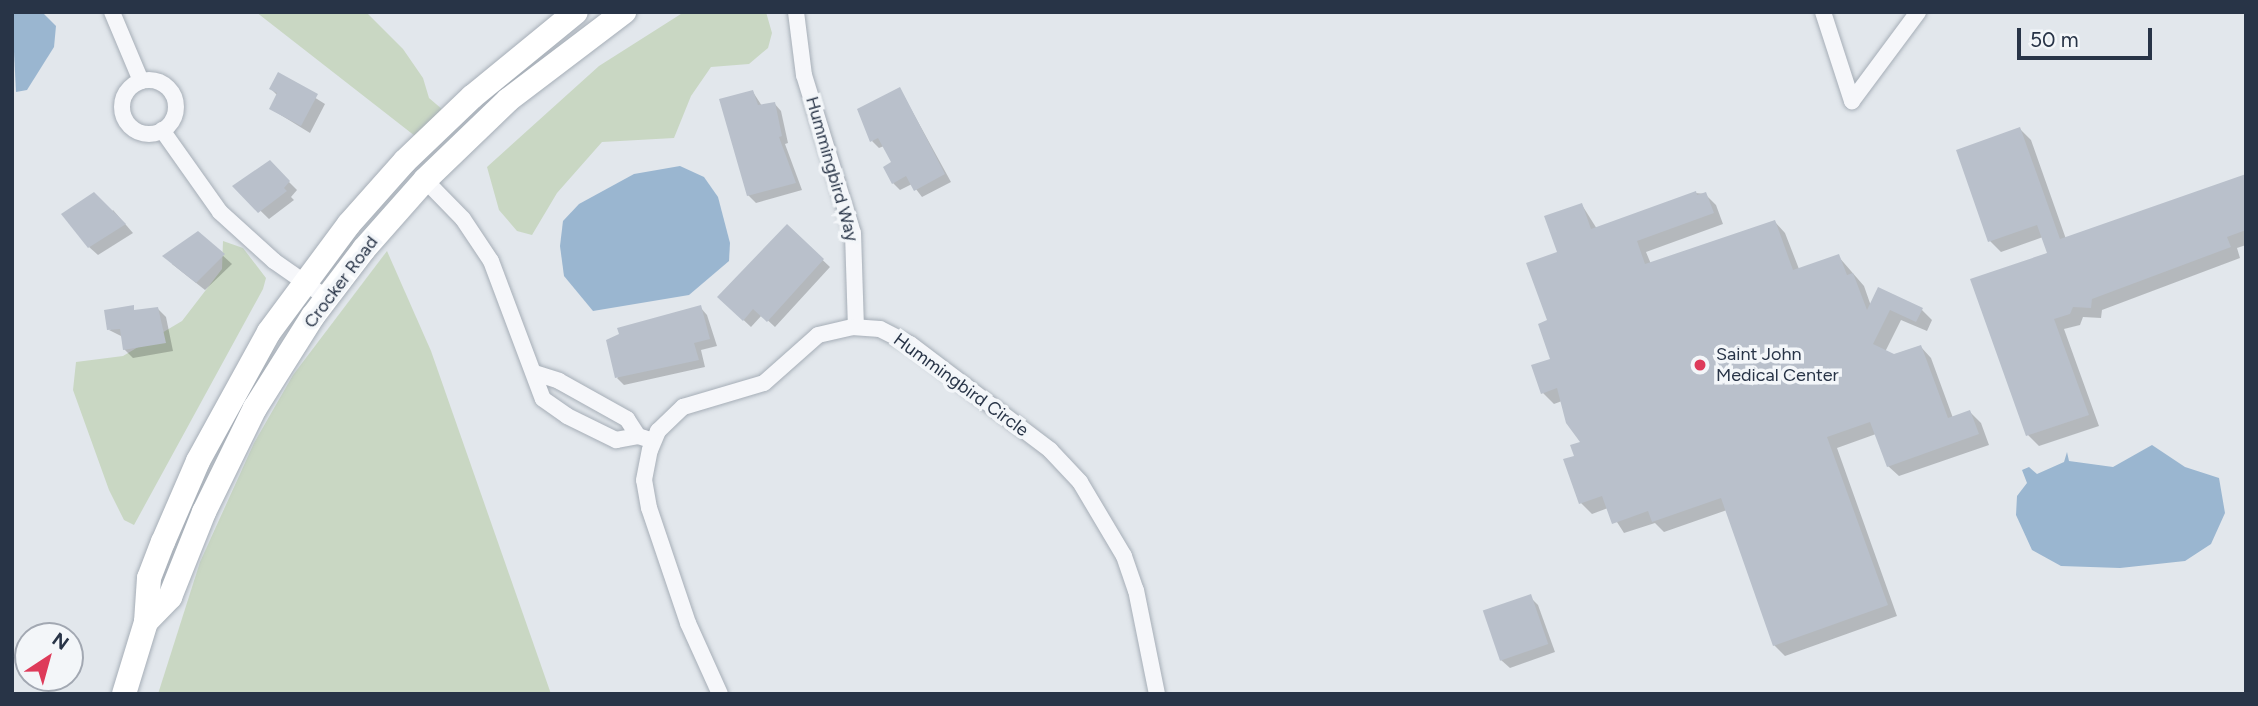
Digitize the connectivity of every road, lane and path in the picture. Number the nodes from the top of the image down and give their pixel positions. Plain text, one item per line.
1 (112, 12) edge
2 (576, 12) edge
3 (624, 12) edge
4 (796, 12) edge
5 (1823, 12) edge
6 (1918, 12) edge
7 (141, 81) junction
8 (163, 130) junction
9 (425, 180) junction
10 (304, 283) junction
11 (327, 298) junction
12 (856, 327) junction
13 (535, 373) junction
14 (645, 439) junction
15 (146, 622) junction
16 (124, 694) edge
17 (720, 694) edge
18 (1157, 694) edge

1 - 7 street
2 - 10 main road, Crocker Road
3 - 9 main road, Crocker Road
4 - 12 street, Hummingbird Way
5 - 6 street
7 - 8 street
7 - 8 street
8 - 10 street
9 - 11 main road, Crocker Road
9 - 13 street
10 - 11 street
10 - 15 main road, Crocker Road
11 - 15 main road, Crocker Road
12 - 14 street, Hummingbird Circle
12 - 18 street, Hummingbird Circle
13 - 14 street
13 - 14 street
14 - 17 street, Hummingbird Circle
15 - 16 main road, Crocker Road

